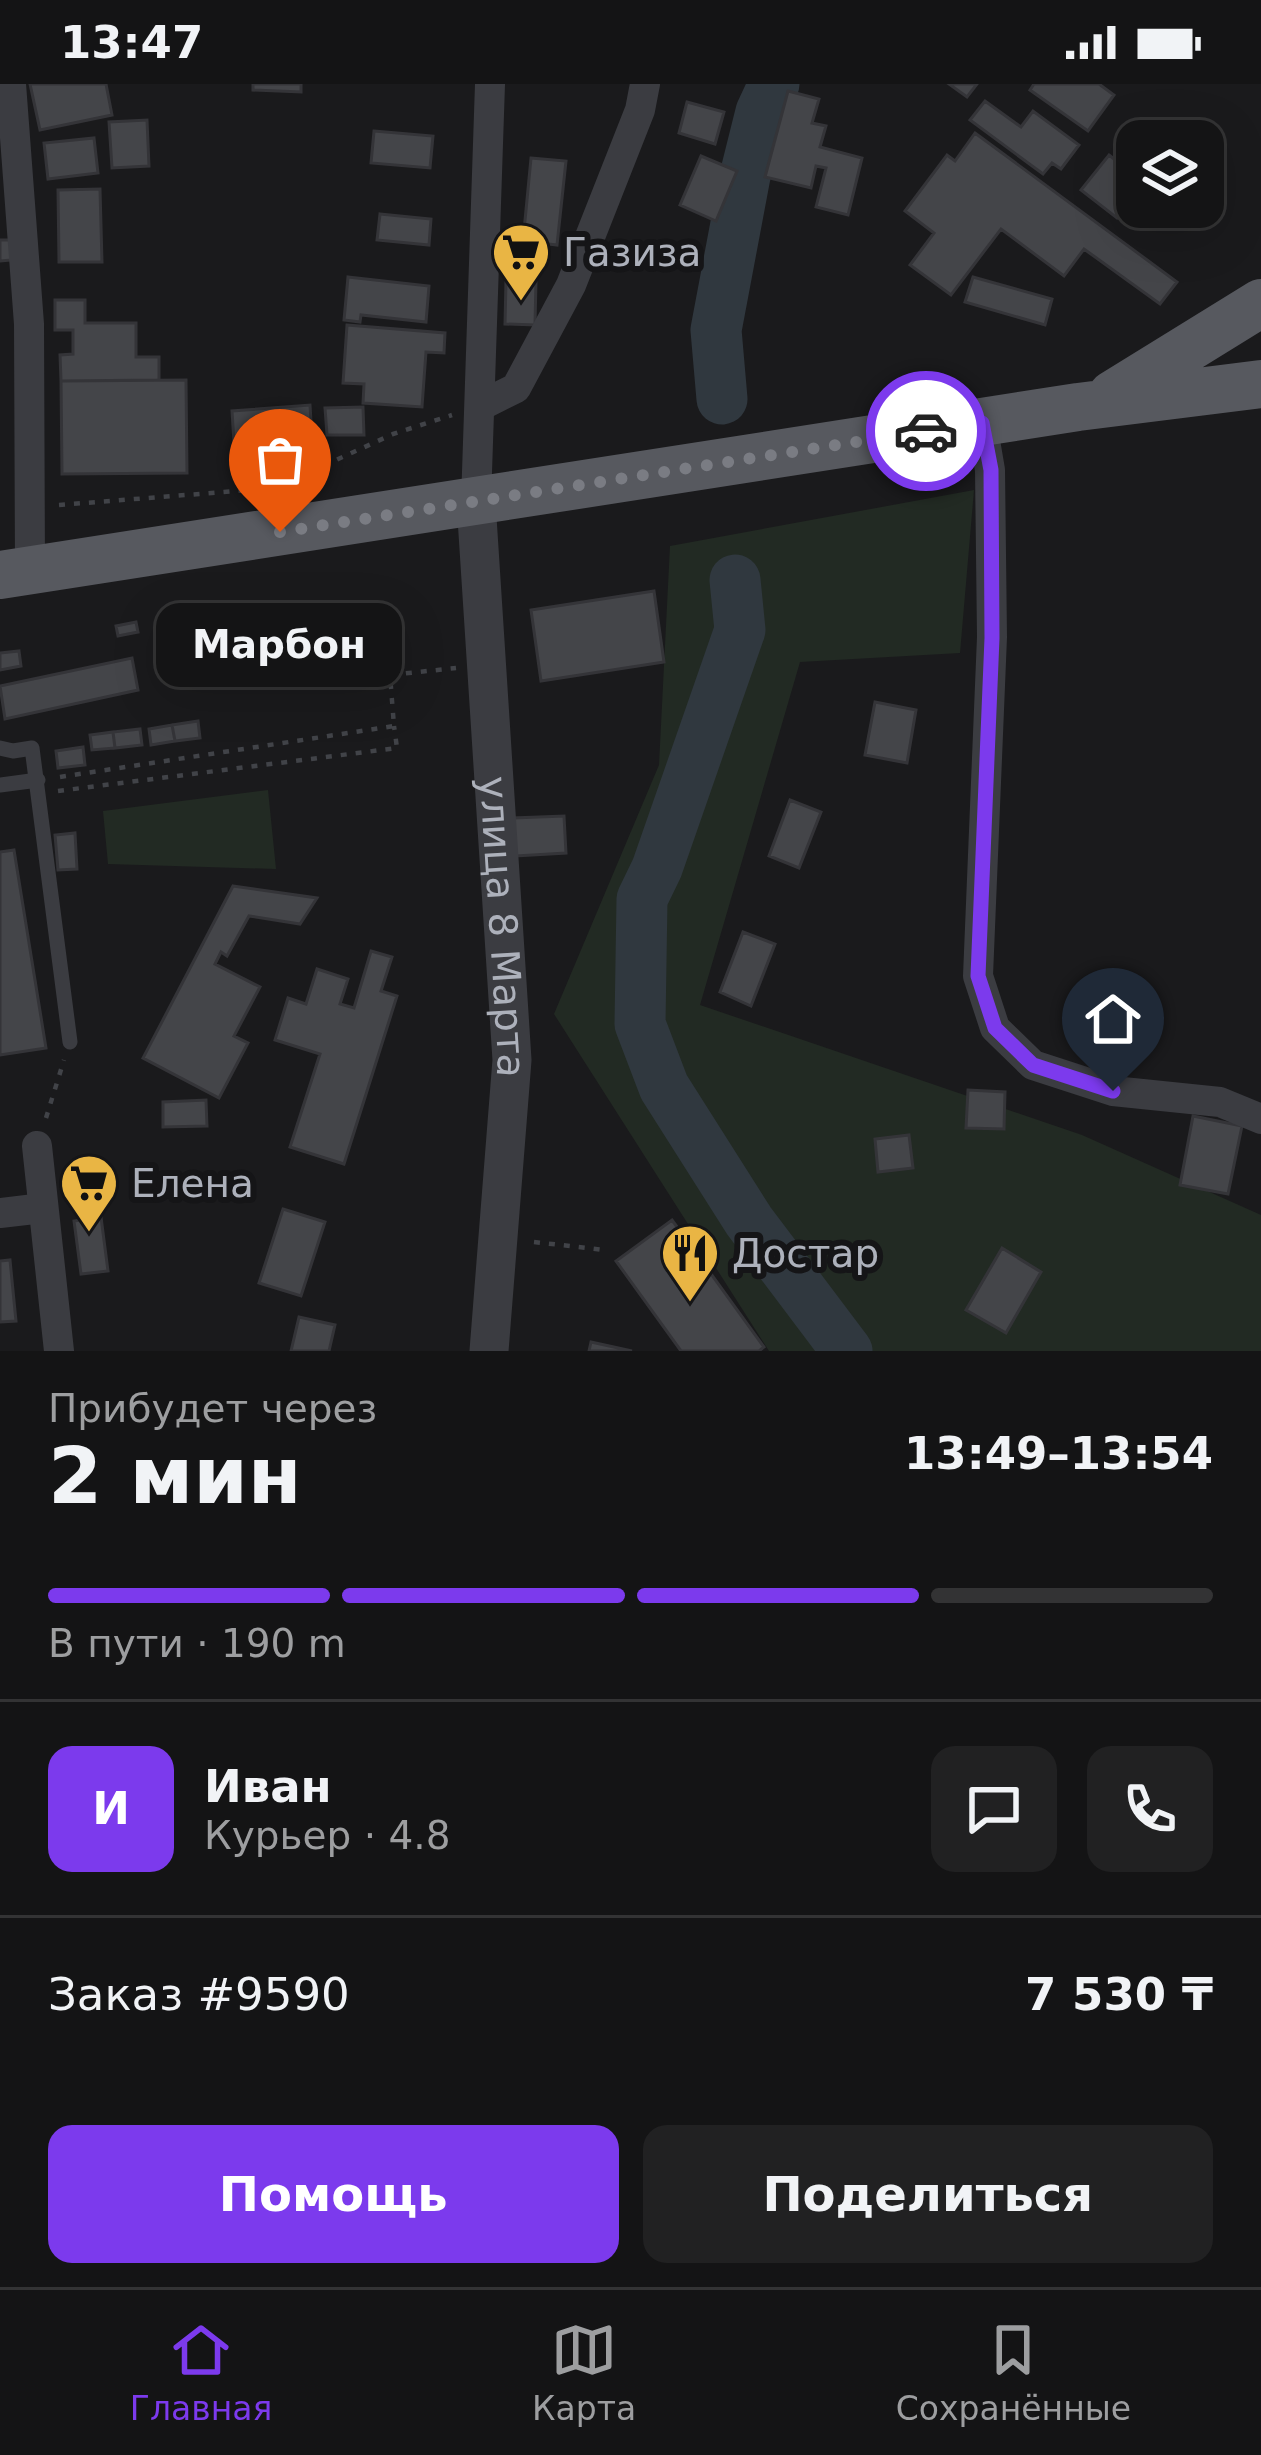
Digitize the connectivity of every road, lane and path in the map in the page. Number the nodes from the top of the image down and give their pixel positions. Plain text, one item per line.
1 (11, 84) edge
2 (490, 84) edge
3 (645, 84) edge
4 (1261, 303) edge
5 (1261, 384) edge
6 (1094, 405) junction
7 (480, 406) junction
8 (982, 423) junction
9 (476, 502) junction
10 (30, 507) junction
11 (15, 572) edge
12 (452, 668) dead end
13 (394, 726) junction
14 (0, 748) edge
15 (0, 784) edge
16 (39, 786) junction
17 (70, 1042) joint
18 (1261, 1119) edge
19 (37, 1146) joint
20 (44, 1208) junction
21 (0, 1213) edge
22 (498, 1238) junction
23 (605, 1250) dead end
24 (59, 1351) edge
25 (489, 1351) edge

1 - 10 street
2 - 7 street
3 - 7 street
4 - 6 main road
5 - 6 main road
6 - 8 main road
7 - 9 street
7 - 10 path
8 - 9 main road
8 - 18 street
9 - 11 main road
9 - 22 street, улица 8 Марта
10 - 11 street
12 - 13 path
13 - 16 path
13 - 16 path
14 - 16 lane
15 - 16 lane
16 - 17 lane
17 - 19 path
19 - 20 street
20 - 21 street
20 - 24 street
22 - 23 path
22 - 25 street, улица 8 Марта

